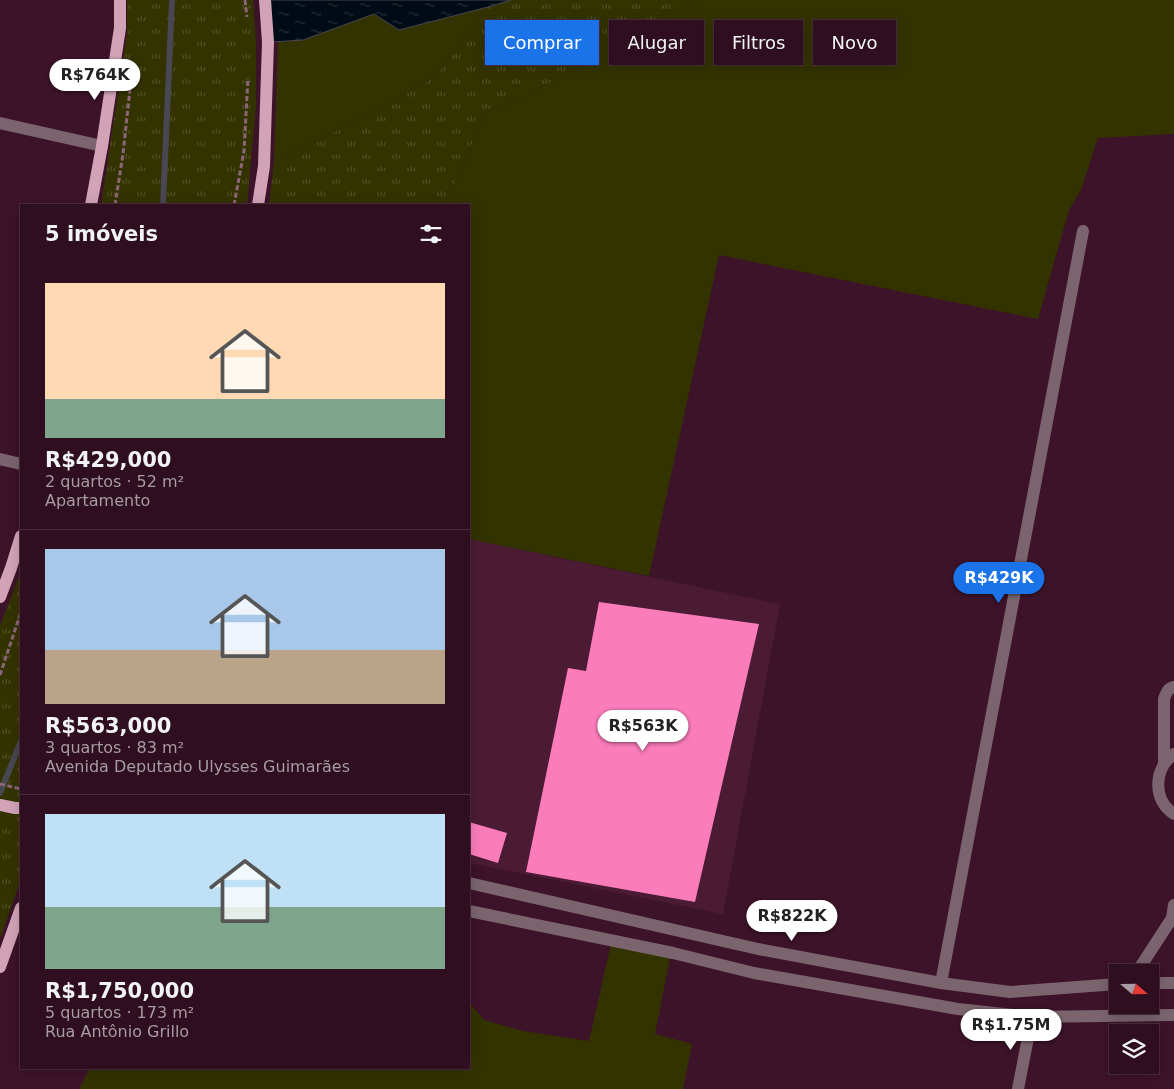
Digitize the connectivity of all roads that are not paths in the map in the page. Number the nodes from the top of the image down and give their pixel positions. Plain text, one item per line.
1 (120, 0) edge
2 (265, 0) edge
3 (0, 123) edge
4 (102, 146) junction
5 (91, 204) edge
6 (258, 204) edge
7 (1083, 231) dead end
8 (0, 460) edge
9 (20, 464) edge
10 (20, 540) edge
11 (0, 597) edge
12 (1174, 686) edge
13 (1174, 754) edge
14 (1164, 763) junction
15 (0, 805) edge
16 (18, 808) edge
17 (1174, 814) edge
18 (470, 883) edge
19 (20, 911) edge
20 (470, 911) edge
21 (1173, 915) edge
22 (1142, 964) edge
23 (0, 967) edge
24 (941, 983) junction
25 (1159, 983) edge
26 (1174, 983) edge
27 (1109, 985) edge
28 (1174, 1015) edge
29 (1032, 1017) junction
30 (1018, 1089) edge

1 - 4 main road
2 - 6 main road
3 - 4 street
4 - 5 main road
7 - 24 street
8 - 9 street
10 - 11 main road
12 - 14 street
13 - 14 street
14 - 17 street
15 - 16 main road
18 - 24 street
19 - 23 main road
20 - 29 street
21 - 22 street
24 - 27 street
25 - 26 street
28 - 29 street
29 - 30 street

